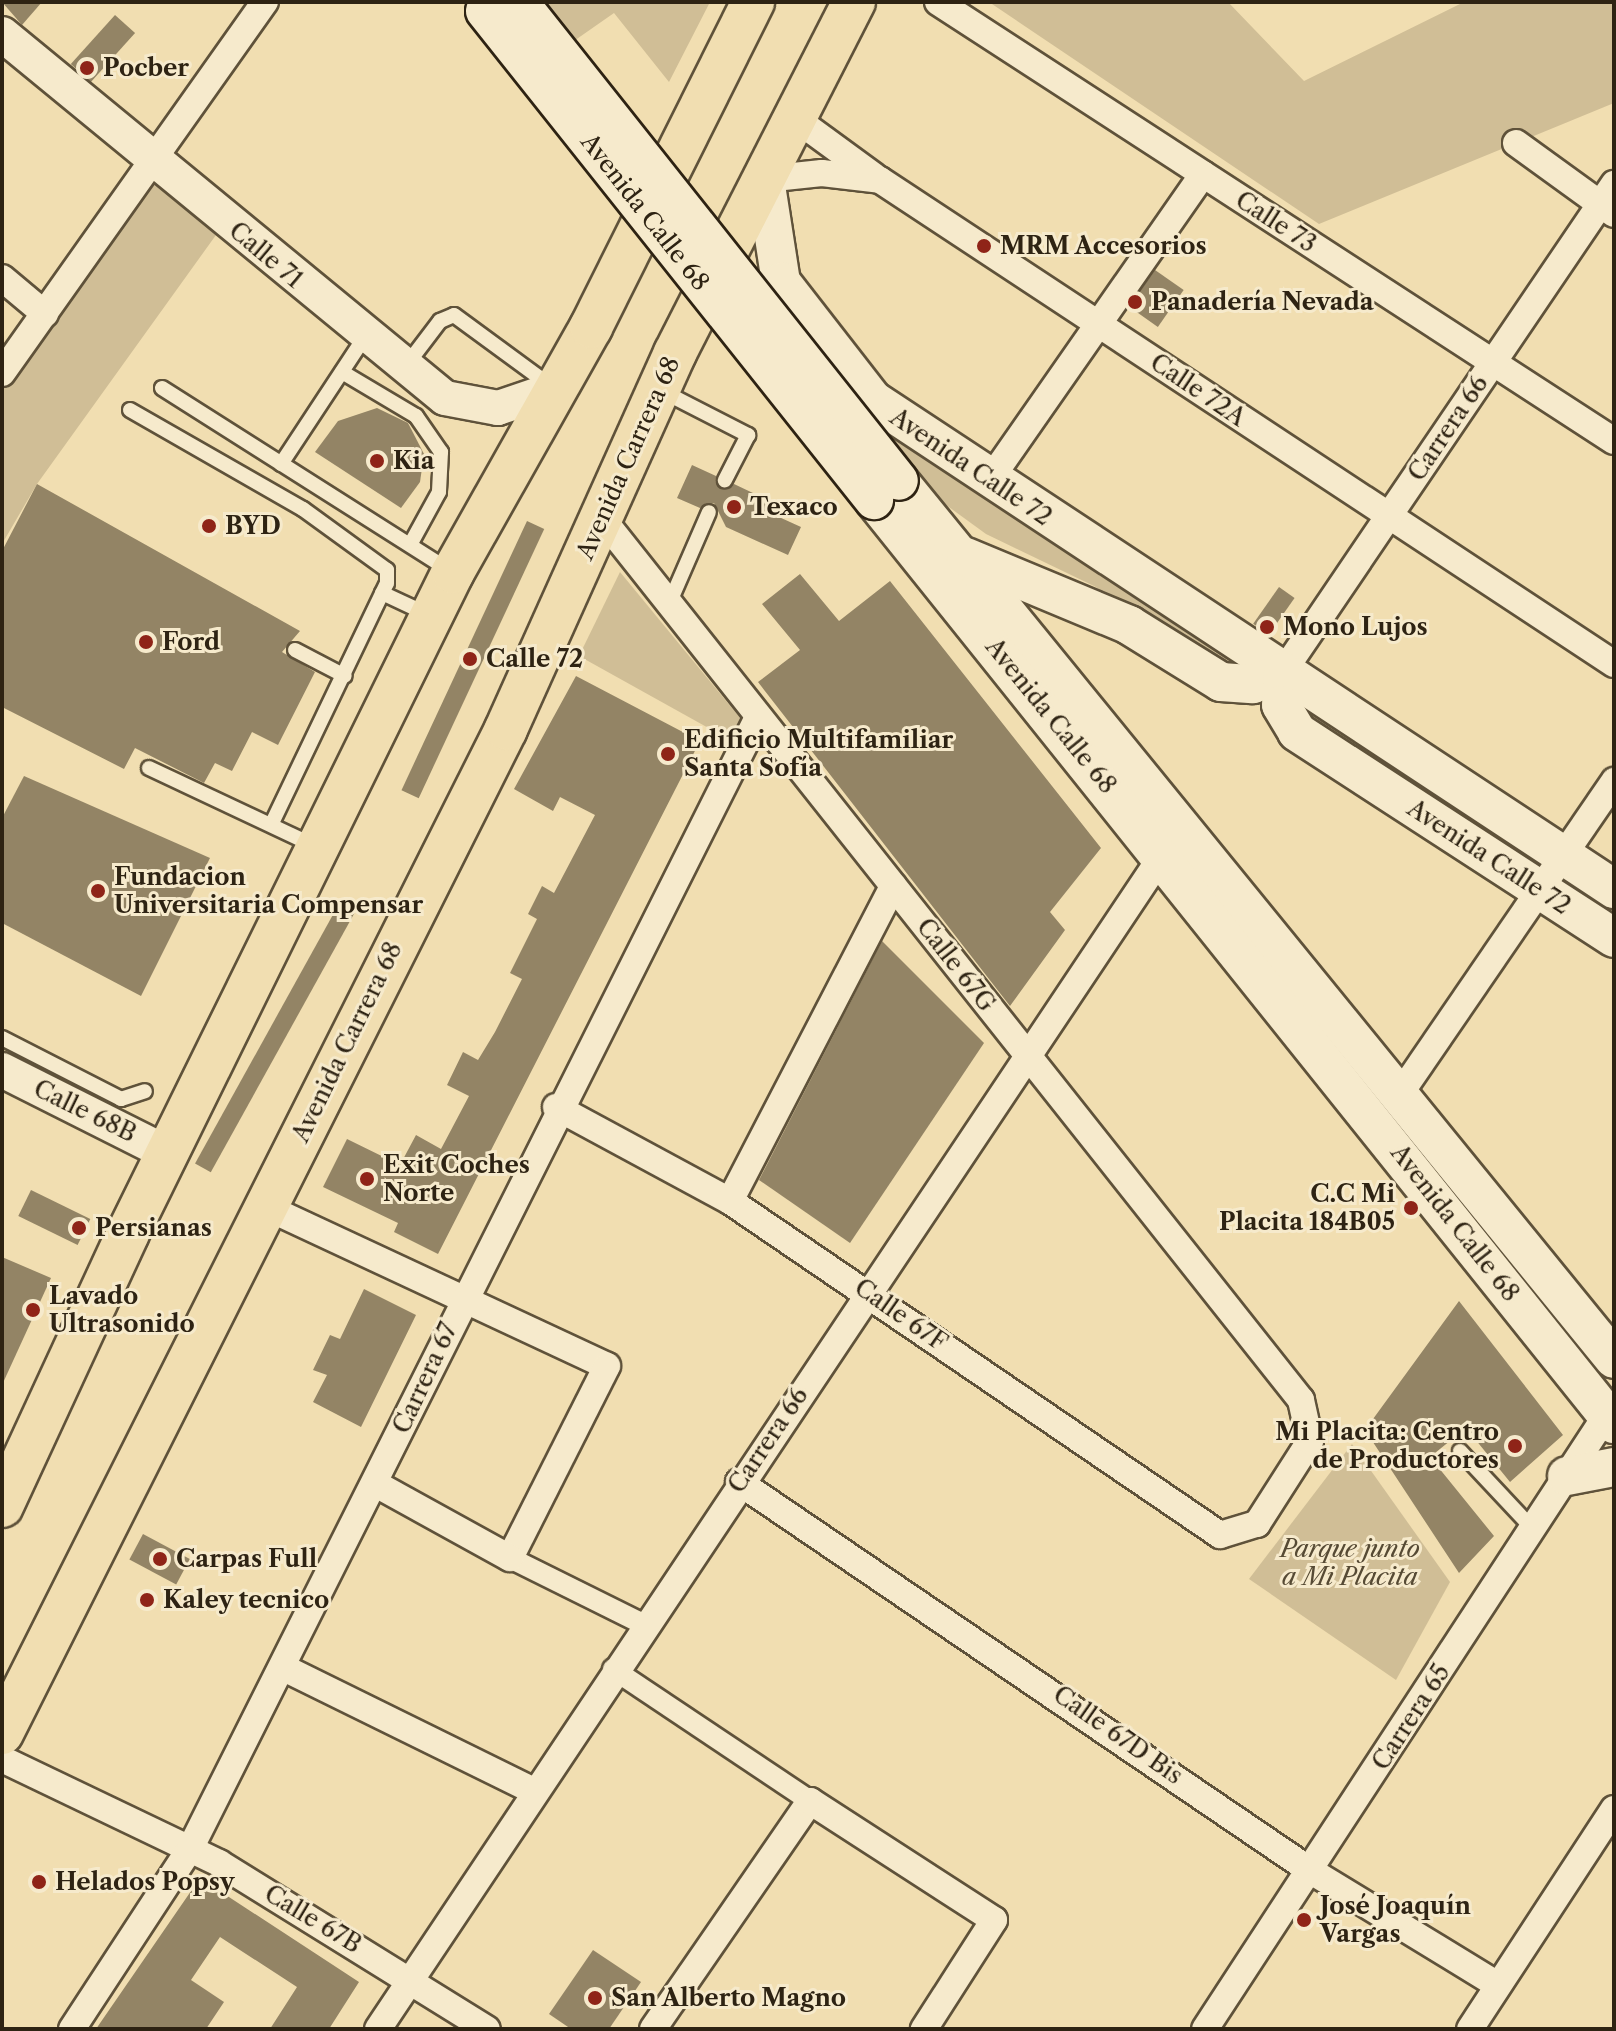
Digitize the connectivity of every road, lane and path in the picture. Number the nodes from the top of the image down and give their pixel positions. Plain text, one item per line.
1 (265, 2) edge
2 (753, 2) edge
3 (854, 2) edge
4 (938, 2) edge
5 (494, 5) edge
6 (2, 34) edge
7 (796, 119) junction
8 (1516, 143) dead end
9 (153, 159) junction
10 (1203, 174) junction
11 (765, 179) junction
12 (880, 180) junction
13 (1609, 201) edge
14 (2, 278) edge
15 (45, 314) junction
16 (1099, 323) junction
17 (364, 338) junction
18 (1492, 363) junction
19 (403, 370) junction
20 (342, 372) junction
21 (2, 373) edge
22 (162, 388) dead end
23 (554, 389) junction
24 (657, 389) junction
25 (130, 410) dead end
26 (1614, 441) edge
27 (281, 464) junction
28 (725, 480) dead end
29 (989, 481) junction
30 (886, 490) junction
31 (709, 512) dead end
32 (600, 516) junction
33 (1387, 518) junction
34 (410, 545) junction
35 (962, 556) junction
36 (453, 572) junction
37 (382, 593) junction
38 (669, 604) junction
39 (431, 616) junction
40 (295, 650) dead end
41 (1614, 664) edge
42 (1283, 672) junction
43 (345, 676) junction
44 (758, 717) junction
45 (149, 768) dead end
46 (1614, 781) edge
47 (271, 825) junction
48 (319, 848) junction
49 (1163, 854) junction
50 (1564, 856) junction
51 (893, 886) junction
52 (1614, 889) edge
53 (1540, 890) junction
54 (1614, 938) edge
55 (2, 1038) edge
56 (1027, 1055) junction
57 (2, 1070) edge
58 (145, 1091) dead end
59 (1402, 1091) junction
60 (556, 1107) junction
61 (167, 1153) junction
62 (730, 1201) junction
63 (266, 1207) junction
64 (867, 1292) junction
65 (462, 1299) junction
66 (1614, 1359) edge
67 (1612, 1414) edge
68 (1460, 1451) dead end
69 (1614, 1467) edge
70 (1567, 1476) junction
71 (739, 1482) junction
72 (376, 1484) junction
73 (2, 1506) edge
74 (1533, 1529) junction
75 (1236, 1536) joint
76 (510, 1558) junction
77 (643, 1624) junction
78 (284, 1668) junction
79 (613, 1669) junction
80 (2, 1733) edge
81 (2, 1759) edge
82 (532, 1790) junction
83 (810, 1801) junction
84 (1614, 1809) edge
85 (190, 1849) junction
86 (1311, 1871) junction
87 (411, 1979) junction
88 (1498, 1985) junction
89 (72, 2029) edge
90 (378, 2029) edge
91 (487, 2029) edge
92 (653, 2029) edge
93 (924, 2029) edge
94 (1205, 2029) edge
95 (1470, 2029) edge

1 - 9 street
2 - 23 main road
3 - 7 main road, Avenida Carrera 68
4 - 10 street, Calle 73
5 - 30 main road, Avenida Calle 68, bridge
6 - 9 street, Calle 71
7 - 11 main road, Avenida Carrera 68
7 - 12 street
8 - 13 street
9 - 15 street
9 - 17 street, Calle 71
10 - 16 street
10 - 18 street, Calle 73
11 - 12 street, Calle 72A
11 - 24 main road, Avenida Carrera 68
11 - 29 main road, Avenida Calle 72
12 - 16 street, Calle 72A
13 - 18 street, Carrera 66
14 - 15 street
15 - 21 street
16 - 29 street
16 - 33 street, Calle 72A
17 - 19 street, Calle 71
17 - 20 lane
18 - 26 street, Calle 73
18 - 33 street, Carrera 66
19 - 23 street, Calle 71
19 - 23 lane
20 - 27 lane
20 - 34 lane
22 - 27 lane
23 - 36 main road
24 - 28 lane
24 - 32 main road, Avenida Carrera 68
25 - 37 lane
27 - 34 lane
29 - 42 main road, Avenida Calle 72
30 - 35 main road, Avenida Calle 68
30 - 49 main road, Avenida Calle 68
31 - 38 lane
32 - 38 street, Calle 67G
32 - 63 main road, Avenida Carrera 68
33 - 41 street, Calle 72A
33 - 42 street, Carrera 66
34 - 36 lane
35 - 42 main road
35 - 59 main road, Avenida Calle 68
36 - 39 main road
37 - 39 lane
37 - 43 lane
38 - 44 street, Calle 67G
39 - 48 main road
40 - 43 lane
42 - 50 main road, Avenida Calle 72
42 - 53 main road, Avenida Calle 72
43 - 47 lane
44 - 51 street, Calle 67G
44 - 60 street, Carrera 67
45 - 47 lane
46 - 50 street
47 - 48 lane
48 - 61 main road
49 - 56 street, Carrera 66
49 - 67 main road, Avenida Calle 68
50 - 52 main road, Avenida Calle 72
50 - 53 street
51 - 56 street, Calle 67G
51 - 62 street
53 - 54 main road, Avenida Calle 72
53 - 59 street
55 - 58 lane
56 - 64 street, Carrera 66
56 - 75 street, Calle 67G
57 - 61 street, Calle 68B
59 - 66 main road, Avenida Calle 68
60 - 62 street, Calle 67F
60 - 65 street, Carrera 67
61 - 73 main road
62 - 64 street, Calle 67F
63 - 65 street
63 - 80 main road, Avenida Carrera 68
64 - 71 street, Carrera 66
64 - 75 street, Calle 67F
65 - 72 street, Carrera 67
65 - 76 street
67 - 70 street, Carrera 65
68 - 74 lane
69 - 70 main road
70 - 74 street, Carrera 65
71 - 77 street, Carrera 66
71 - 86 street, Calle 67D Bis
72 - 76 street
72 - 78 street, Carrera 67
74 - 86 street, Carrera 65
76 - 77 street
77 - 79 street, Carrera 66
78 - 82 street
78 - 85 street, Carrera 67
79 - 82 street, Carrera 66
79 - 83 street
81 - 85 street, Calle 67B
82 - 87 street, Carrera 66
83 - 92 street
83 - 93 street
84 - 88 street
85 - 87 street, Calle 67B
85 - 89 street, Carrera 67
86 - 88 street, Calle 67D Bis
86 - 94 street, Carrera 65
87 - 90 street, Carrera 66
87 - 91 street, Calle 67B
88 - 95 street

